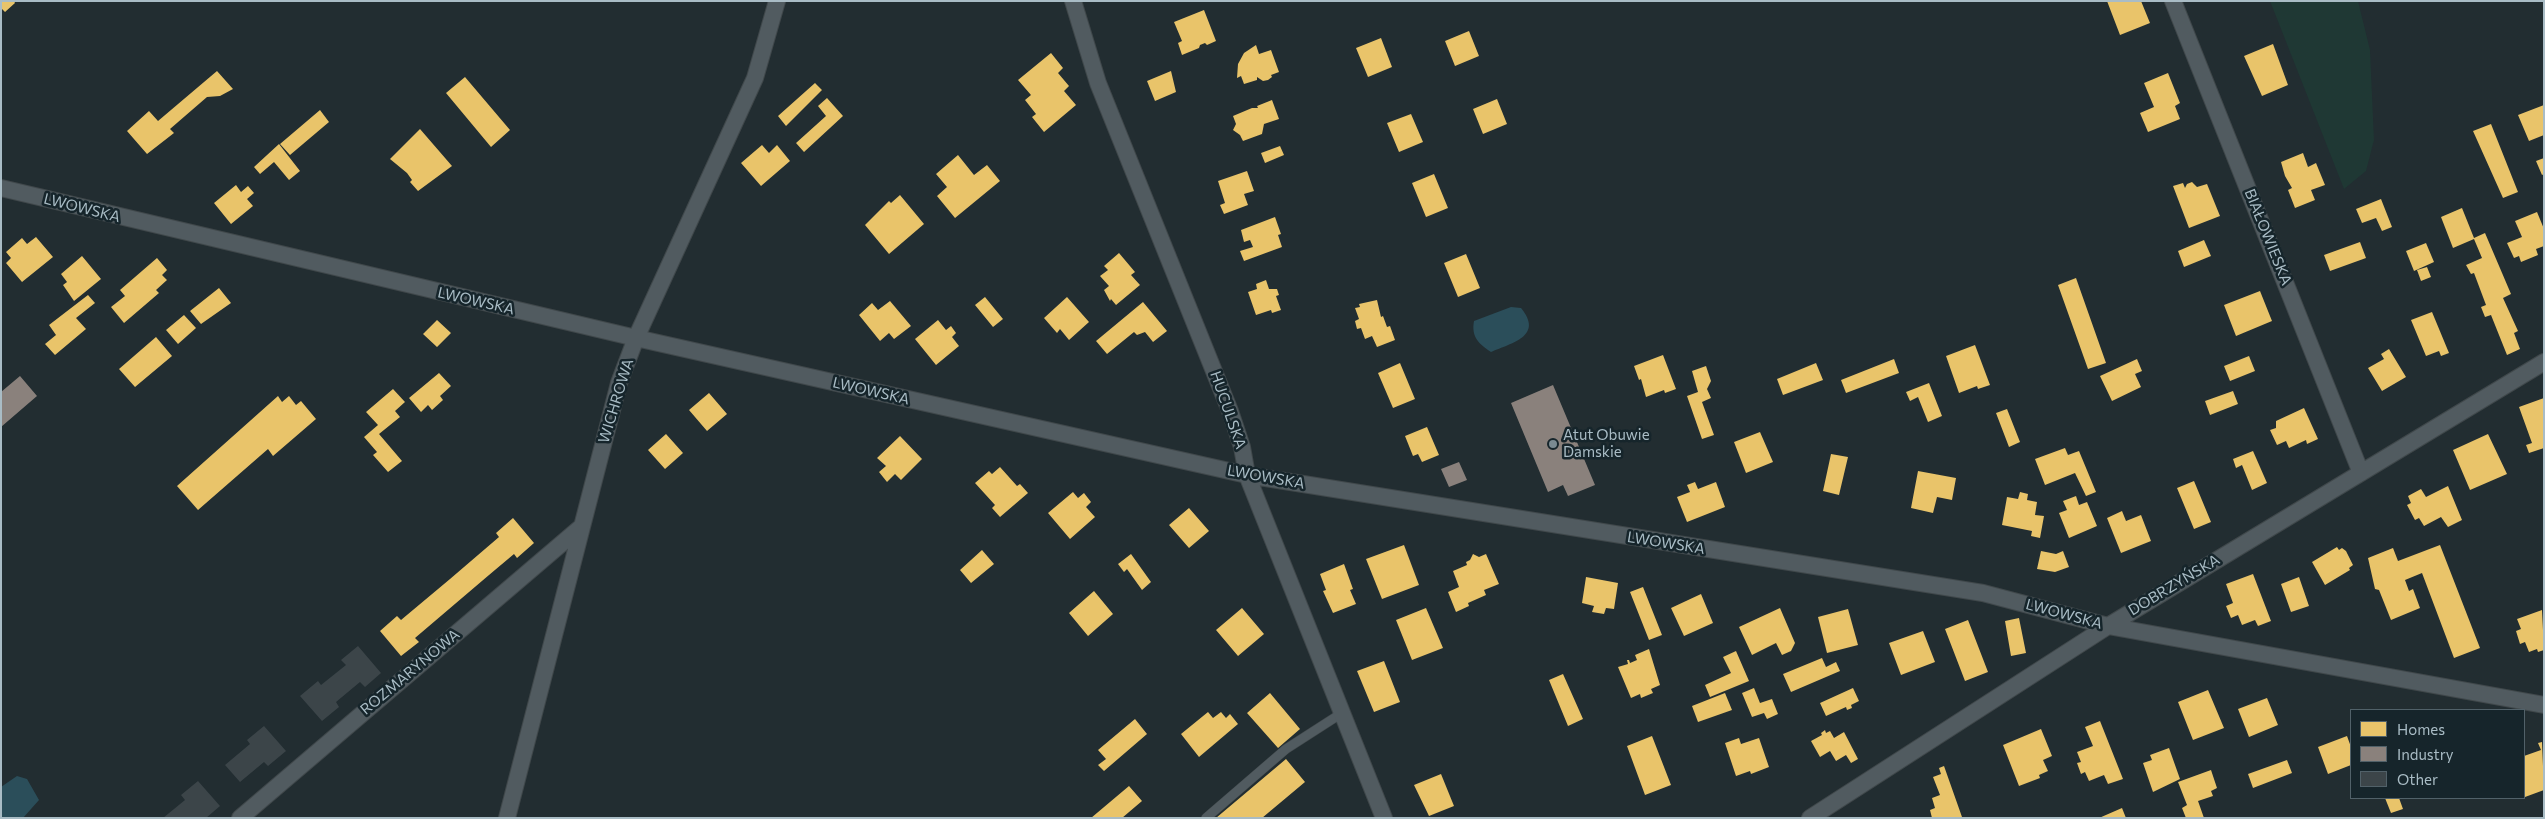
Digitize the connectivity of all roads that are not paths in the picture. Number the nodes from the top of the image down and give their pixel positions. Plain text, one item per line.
1 (777, 1) edge
2 (1074, 1) edge
3 (2173, 1) edge
4 (1, 188) edge
5 (636, 338) junction
6 (2544, 362) edge
7 (2361, 473) junction
8 (1247, 475) junction
9 (581, 527) junction
10 (2108, 626) junction
11 (2544, 705) edge
12 (1342, 714) junction
13 (240, 818) edge
14 (507, 818) edge
15 (1206, 818) edge
16 (1384, 818) edge
17 (1810, 818) edge

1 - 5 street, WICHROWA
2 - 8 street, HUCULSKA
3 - 7 street, BIAŁOWIESKA
4 - 5 street, LWOWSKA
5 - 8 street, LWOWSKA
5 - 9 street, WICHROWA
6 - 7 street, DOBRZYŃSKA
7 - 10 street, DOBRZYŃSKA
8 - 10 street, LWOWSKA
8 - 12 street, HUCULSKA
9 - 13 street, ROZMARYNOWA
9 - 14 street, WICHROWA
10 - 11 street, LWOWSKA
10 - 17 street, DOBRZYŃSKA
12 - 15 lane
12 - 16 street, HUCULSKA

